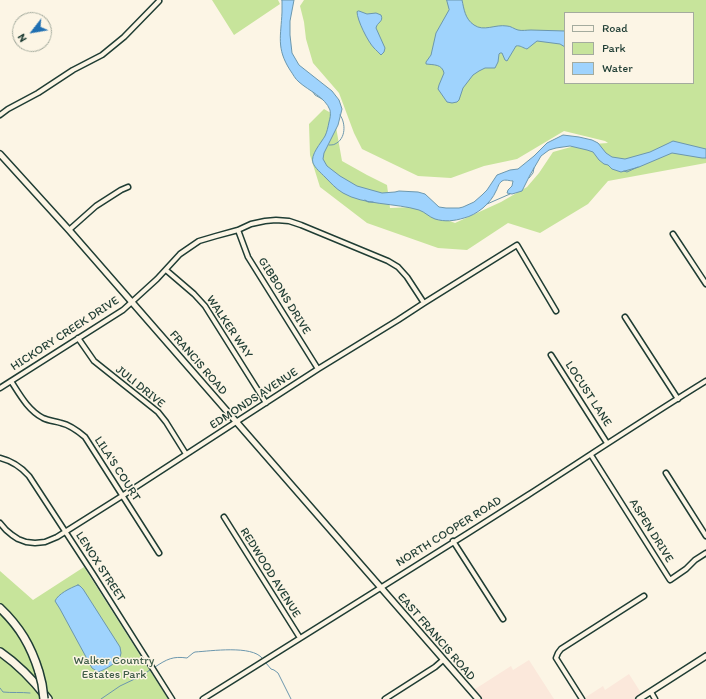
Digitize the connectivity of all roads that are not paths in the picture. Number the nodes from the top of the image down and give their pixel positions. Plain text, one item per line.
1 (159, 1) dead end
2 (0, 115) edge
3 (0, 154) edge
4 (128, 187) dead end
5 (69, 230) junction
6 (238, 230) junction
7 (673, 234) dead end
8 (166, 270) junction
9 (706, 284) edge
10 (132, 302) junction
11 (424, 302) junction
12 (556, 311) dead end
13 (625, 317) dead end
14 (78, 338) junction
15 (551, 355) dead end
16 (318, 369) junction
17 (12, 381) junction
18 (706, 381) edge
19 (0, 388) edge
20 (678, 399) junction
21 (266, 403) junction
22 (236, 422) junction
23 (608, 443) junction
24 (186, 454) junction
25 (591, 455) junction
26 (0, 458) edge
27 (666, 473) dead end
28 (122, 496) junction
29 (224, 517) dead end
30 (0, 523) edge
31 (65, 532) junction
32 (706, 536) edge
33 (453, 541) junction
34 (159, 553) dead end
35 (706, 553) edge
36 (380, 588) junction
37 (644, 596) dead end
38 (0, 608) edge
39 (503, 619) dead end
40 (300, 638) junction
41 (0, 652) edge
42 (706, 656) edge
43 (443, 660) junction
44 (650, 692) junction
45 (44, 699) edge
46 (48, 699) edge
47 (172, 699) edge
48 (203, 699) edge
49 (384, 699) edge
50 (478, 699) edge
51 (582, 699) edge
52 (639, 699) edge
53 (655, 699) edge

1 - 2 street
3 - 5 street, FRANCIS ROAD
4 - 5 street
5 - 10 street, FRANCIS ROAD
6 - 8 street, HICKORY CREEK DRIVE
6 - 11 street, HICKORY CREEK DRIVE
6 - 16 street, GIBBONS DRIVE
7 - 9 street
8 - 10 street, HICKORY CREEK DRIVE
8 - 21 street, WALKER WAY
10 - 14 street, HICKORY CREEK DRIVE
10 - 22 street, FRANCIS ROAD
11 - 12 street, EDMONDS AVENUE
11 - 16 street, EDMONDS AVENUE
13 - 20 street
14 - 17 street, HICKORY CREEK DRIVE
14 - 24 street, JULI DRIVE
15 - 23 street, LOCUST LANE
16 - 21 street, EDMONDS AVENUE
17 - 19 street, HICKORY CREEK DRIVE
17 - 28 street, LILA'S COURT
18 - 20 street, NORTH COOPER ROAD
20 - 23 street, NORTH COOPER ROAD
21 - 22 street, EDMONDS AVENUE
22 - 24 street, EDMONDS AVENUE
22 - 36 street, FRANCIS ROAD
23 - 25 street, NORTH COOPER ROAD
24 - 28 street, EDMONDS AVENUE
25 - 33 street, NORTH COOPER ROAD
25 - 35 street, ASPEN DRIVE
26 - 31 street, LENOX STREET
27 - 32 street
28 - 31 street, EDMONDS AVENUE
28 - 34 street, LILA'S COURT
29 - 40 street, REDWOOD AVENUE
30 - 31 street, EDMONDS AVENUE
31 - 47 street, LENOX STREET
33 - 36 street, NORTH COOPER ROAD
33 - 39 street
36 - 40 street, NORTH COOPER ROAD
36 - 43 street, EAST FRANCIS ROAD
37 - 51 street
38 - 45 highway, bridge
40 - 48 street, NORTH COOPER ROAD
41 - 46 highway
42 - 44 street
43 - 49 street
43 - 50 street, EAST FRANCIS ROAD
44 - 52 street
44 - 53 street

